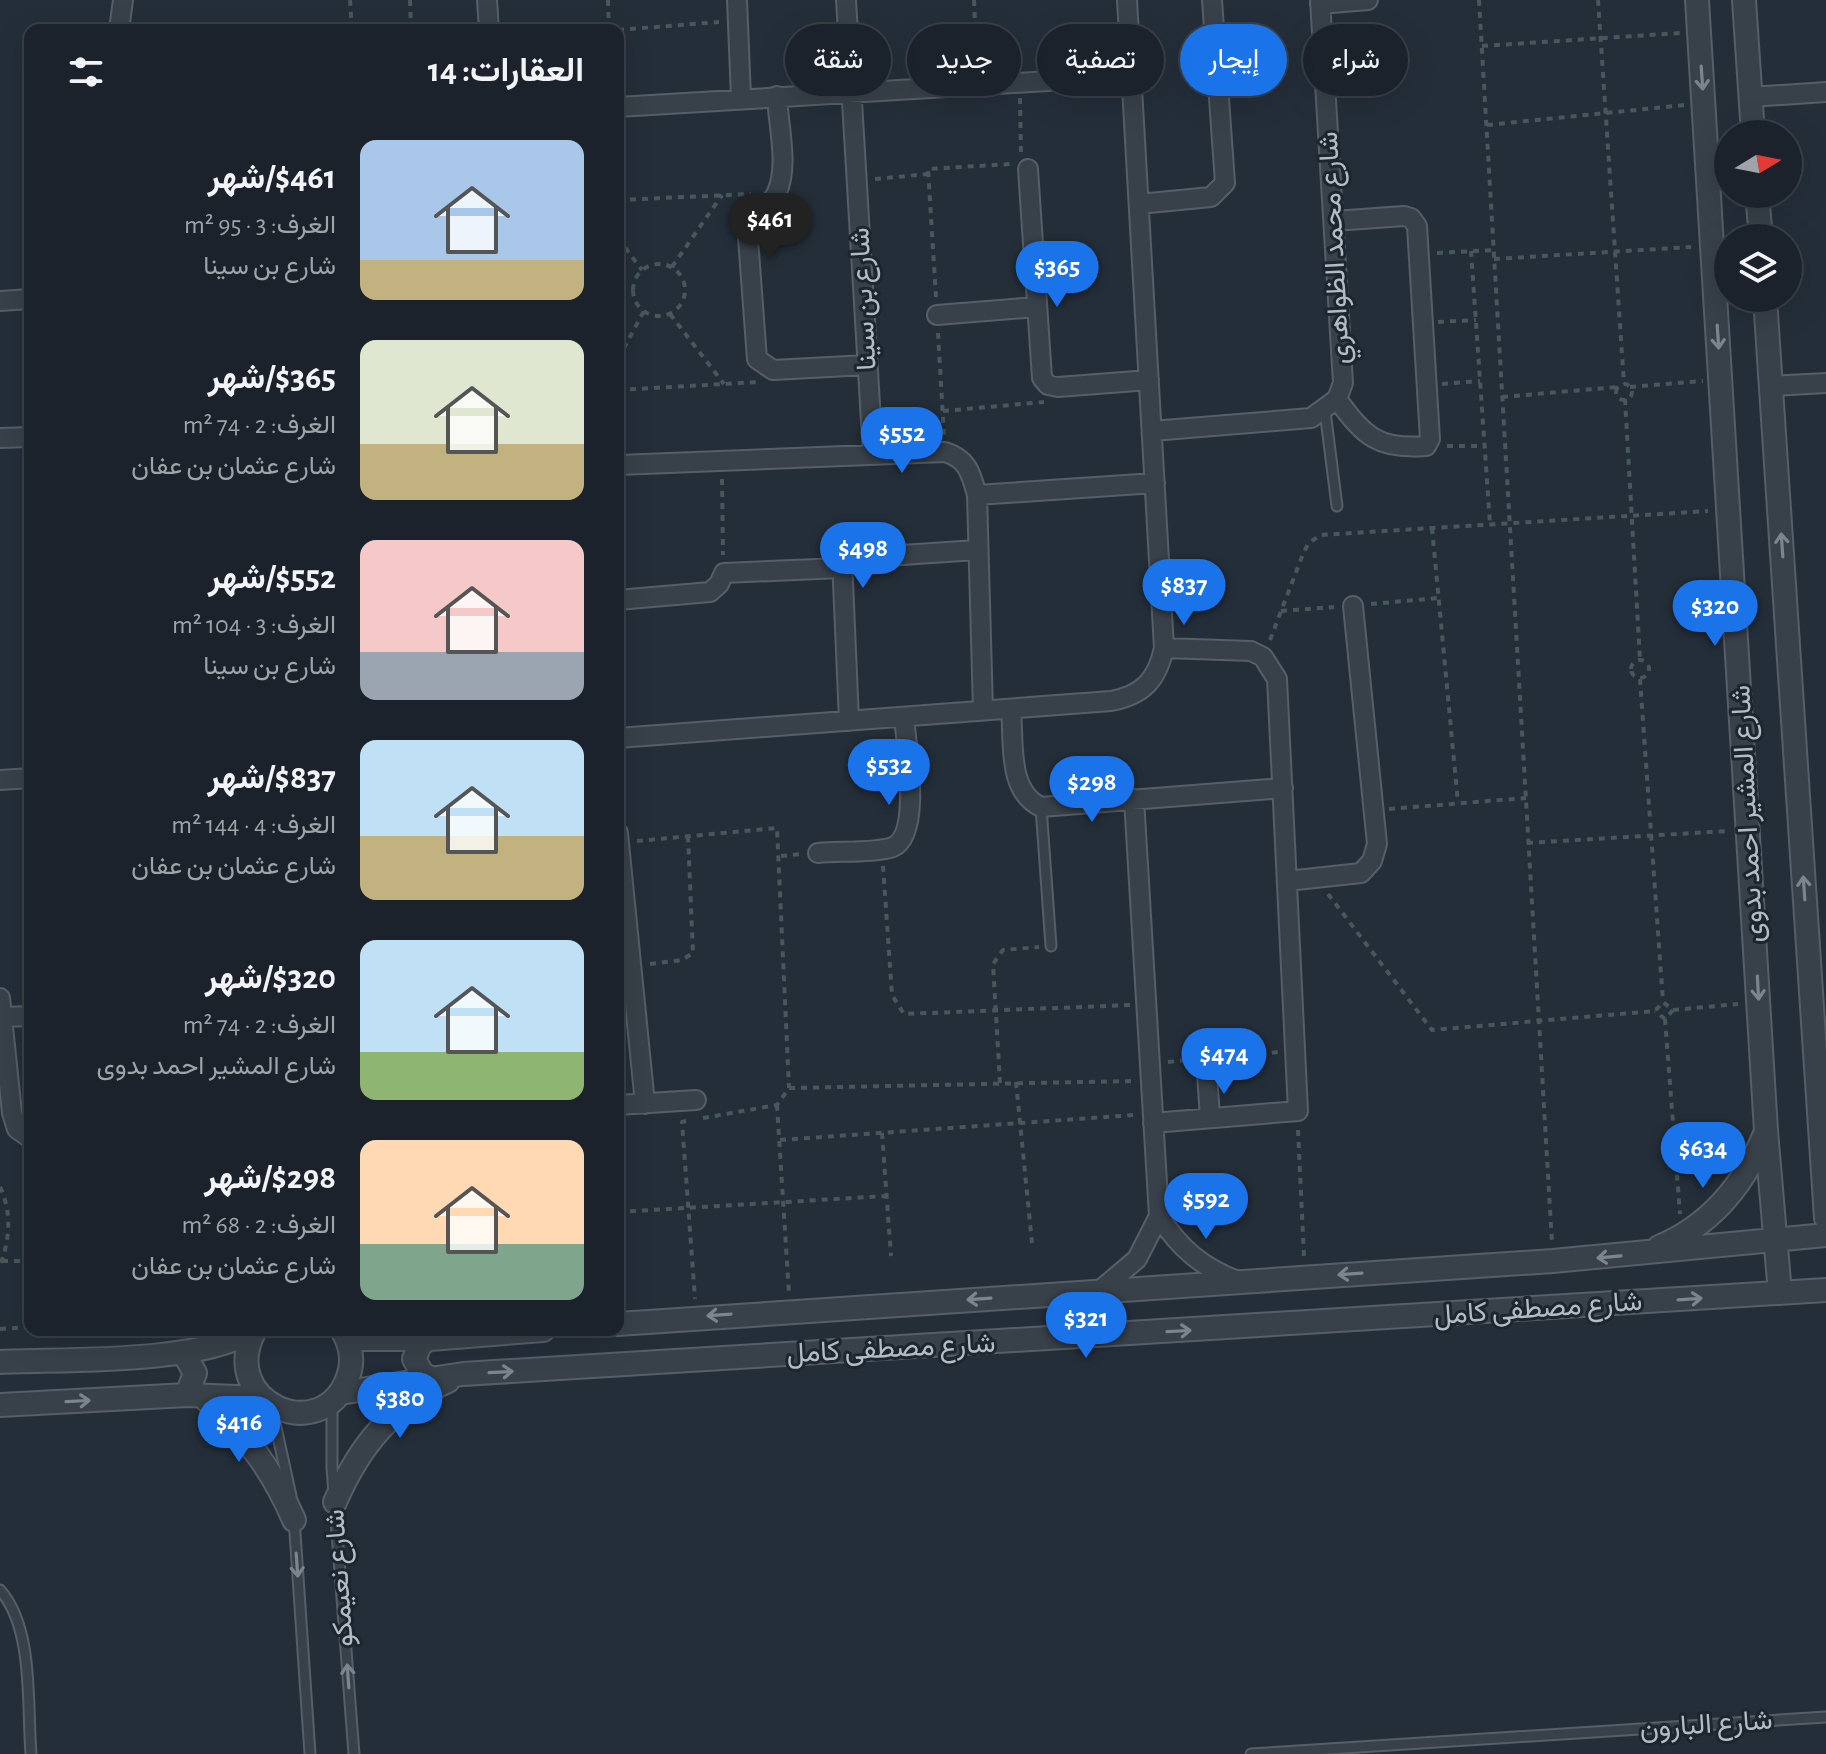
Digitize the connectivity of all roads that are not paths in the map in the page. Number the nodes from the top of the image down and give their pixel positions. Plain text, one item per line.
1 (123, 0) edge
2 (487, 0) edge
3 (737, 0) edge
4 (846, 0) edge
5 (1127, 0) edge
6 (1212, 0) edge
7 (1368, 0) edge
8 (1697, 0) edge
9 (1744, 0) edge
10 (1320, 2) edge
11 (120, 24) edge
12 (489, 24) edge
13 (848, 24) edge
14 (1128, 24) edge
15 (1037, 81) edge
16 (891, 90) edge
17 (1826, 92) edge
18 (777, 96) junction
19 (785, 96) edge
20 (852, 96) edge
21 (1132, 96) edge
22 (1750, 97) junction
23 (741, 98) junction
24 (624, 107) edge
25 (1752, 120) edge
26 (1028, 169) dead end
27 (1139, 204) junction
28 (1334, 221) junction
29 (24, 299) edge
30 (0, 301) edge
31 (1036, 307) junction
32 (1766, 312) edge
33 (937, 315) road end
34 (867, 365) junction
35 (1149, 380) junction
36 (1826, 383) edge
37 (1771, 386) junction
38 (1331, 405) junction
39 (1152, 431) junction
40 (24, 437) edge
41 (0, 438) edge
42 (873, 455) junction
43 (624, 465) edge
44 (1155, 483) junction
45 (977, 495) junction
46 (1337, 506) dead end
47 (977, 550) junction
48 (841, 568) junction
49 (624, 599) edge
50 (1353, 606) dead end
51 (1164, 648) junction
52 (1011, 709) junction
53 (983, 710) junction
54 (904, 717) junction
55 (849, 721) junction
56 (624, 738) edge
57 (24, 778) edge
58 (0, 780) edge
59 (1283, 788) junction
60 (1134, 799) junction
61 (1041, 807) junction
62 (818, 853) dead end
63 (1287, 881) junction
64 (624, 895) edge
65 (1051, 946) road end
66 (1818, 980) edge
67 (1, 1007) edge
68 (24, 1014) edge
69 (1206, 1059) dead end
70 (696, 1100) dead end
71 (645, 1104) junction
72 (624, 1105) edge
73 (1822, 1110) edge
74 (1210, 1118) junction
75 (1153, 1119) junction
76 (1766, 1131) junction
77 (24, 1132) edge
78 (1159, 1216) junction
79 (1826, 1218) edge
80 (1826, 1235) edge
81 (1775, 1238) junction
82 (1643, 1254) junction
83 (1241, 1282) junction
84 (1826, 1290) edge
85 (1098, 1292) junction
86 (1780, 1293) junction
87 (624, 1323) edge
88 (241, 1336) edge
89 (252, 1336) edge
90 (345, 1336) edge
91 (366, 1336) edge
92 (468, 1336) edge
93 (430, 1339) junction
94 (183, 1352) junction
95 (0, 1362) edge
96 (463, 1374) junction
97 (432, 1378) junction
98 (194, 1395) junction
99 (336, 1397) junction
100 (266, 1402) junction
101 (0, 1405) edge
102 (335, 1502) junction
103 (294, 1520) junction
104 (0, 1590) edge
105 (1826, 1717) edge
106 (1453, 1741) junction
107 (31, 1754) edge
108 (310, 1754) edge
109 (354, 1754) edge
110 (1251, 1754) edge
111 (1453, 1754) edge

1 - 11 street
2 - 12 street
3 - 23 street
4 - 13 street, شارع بن سينا
5 - 14 street
6 - 27 street
7 - 10 street
8 -> 76 street, شارع المشير احمد بدوى
9 - 22 street
10 - 28 street, شارع محمد الظواهري
15 - 16 street
17 - 22 street
18 - 19 street
18 - 23 street
18 - 34 street
20 - 34 street, شارع بن سينا
21 - 27 street
22 - 25 street
23 - 24 street
26 - 31 street
27 - 35 street
28 - 38 street, شارع محمد الظواهري
28 - 38 street
29 - 30 street
31 - 33 street
31 - 35 street
32 - 37 street, شارع المشير احمد بدوى
34 - 42 street, شارع بن سينا
35 - 39 street
36 - 37 street
66 -> 37 street, شارع المشير احمد بدوى
38 - 39 street
38 - 46 lane
39 - 44 street
40 - 41 street
42 - 43 street
42 - 45 street
44 - 45 street
44 - 51 street
45 - 47 street
47 - 48 street
47 - 53 street
48 - 49 street
48 - 55 street
50 - 63 street
51 - 52 street
51 - 59 street
52 - 53 street
52 - 61 street
53 - 54 street
54 - 55 street
54 - 62 street
55 - 56 street
57 - 58 street
59 - 60 street
59 - 63 street
60 - 61 street
60 - 75 street
61 - 65 lane
63 - 74 street
64 - 71 street
66 - 73 street, شارع المشير احمد بدوى
67 - 68 street
67 - 77 street
69 - 74 street
70 - 71 street
71 - 72 street
73 - 79 street, شارع المشير احمد بدوى
74 - 75 street
75 - 78 street
76 - 81 street, شارع المشير احمد بدوى
76 - 82 street
78 - 83 street
78 - 85 street
80 - 81 street, شارع مصطفى كامل
81 - 82 street, شارع مصطفى كامل
81 - 86 street, شارع المشير احمد بدوى
82 -> 83 street, شارع مصطفى كامل
83 - 85 street, شارع مصطفى كامل
84 - 86 street, شارع مصطفى كامل
85 -> 87 street, شارع مصطفى كامل
96 -> 86 street, شارع مصطفى كامل
88 - 94 street
89 - 100 street
90 - 99 street
91 - 93 street
92 - 93 street
93 - 97 street
94 - 95 street
94 - 98 street
96 - 97 street, شارع مصطفى كامل
96 - 102 street
97 - 99 street, شارع مصطفى كامل
98 - 100 street
101 -> 98 street
98 - 103 street
99 - 100 street, شارع مصطفى كامل
99 - 102 lane, شارع نعيمكو
100 - 103 lane, شارع نعيمكو
109 -> 102 lane, شارع نعيمكو
103 -> 108 lane, شارع نعيمكو
104 - 107 lane
105 - 106 lane, شارع البارون
106 - 110 lane, شارع البارون
106 - 111 lane

